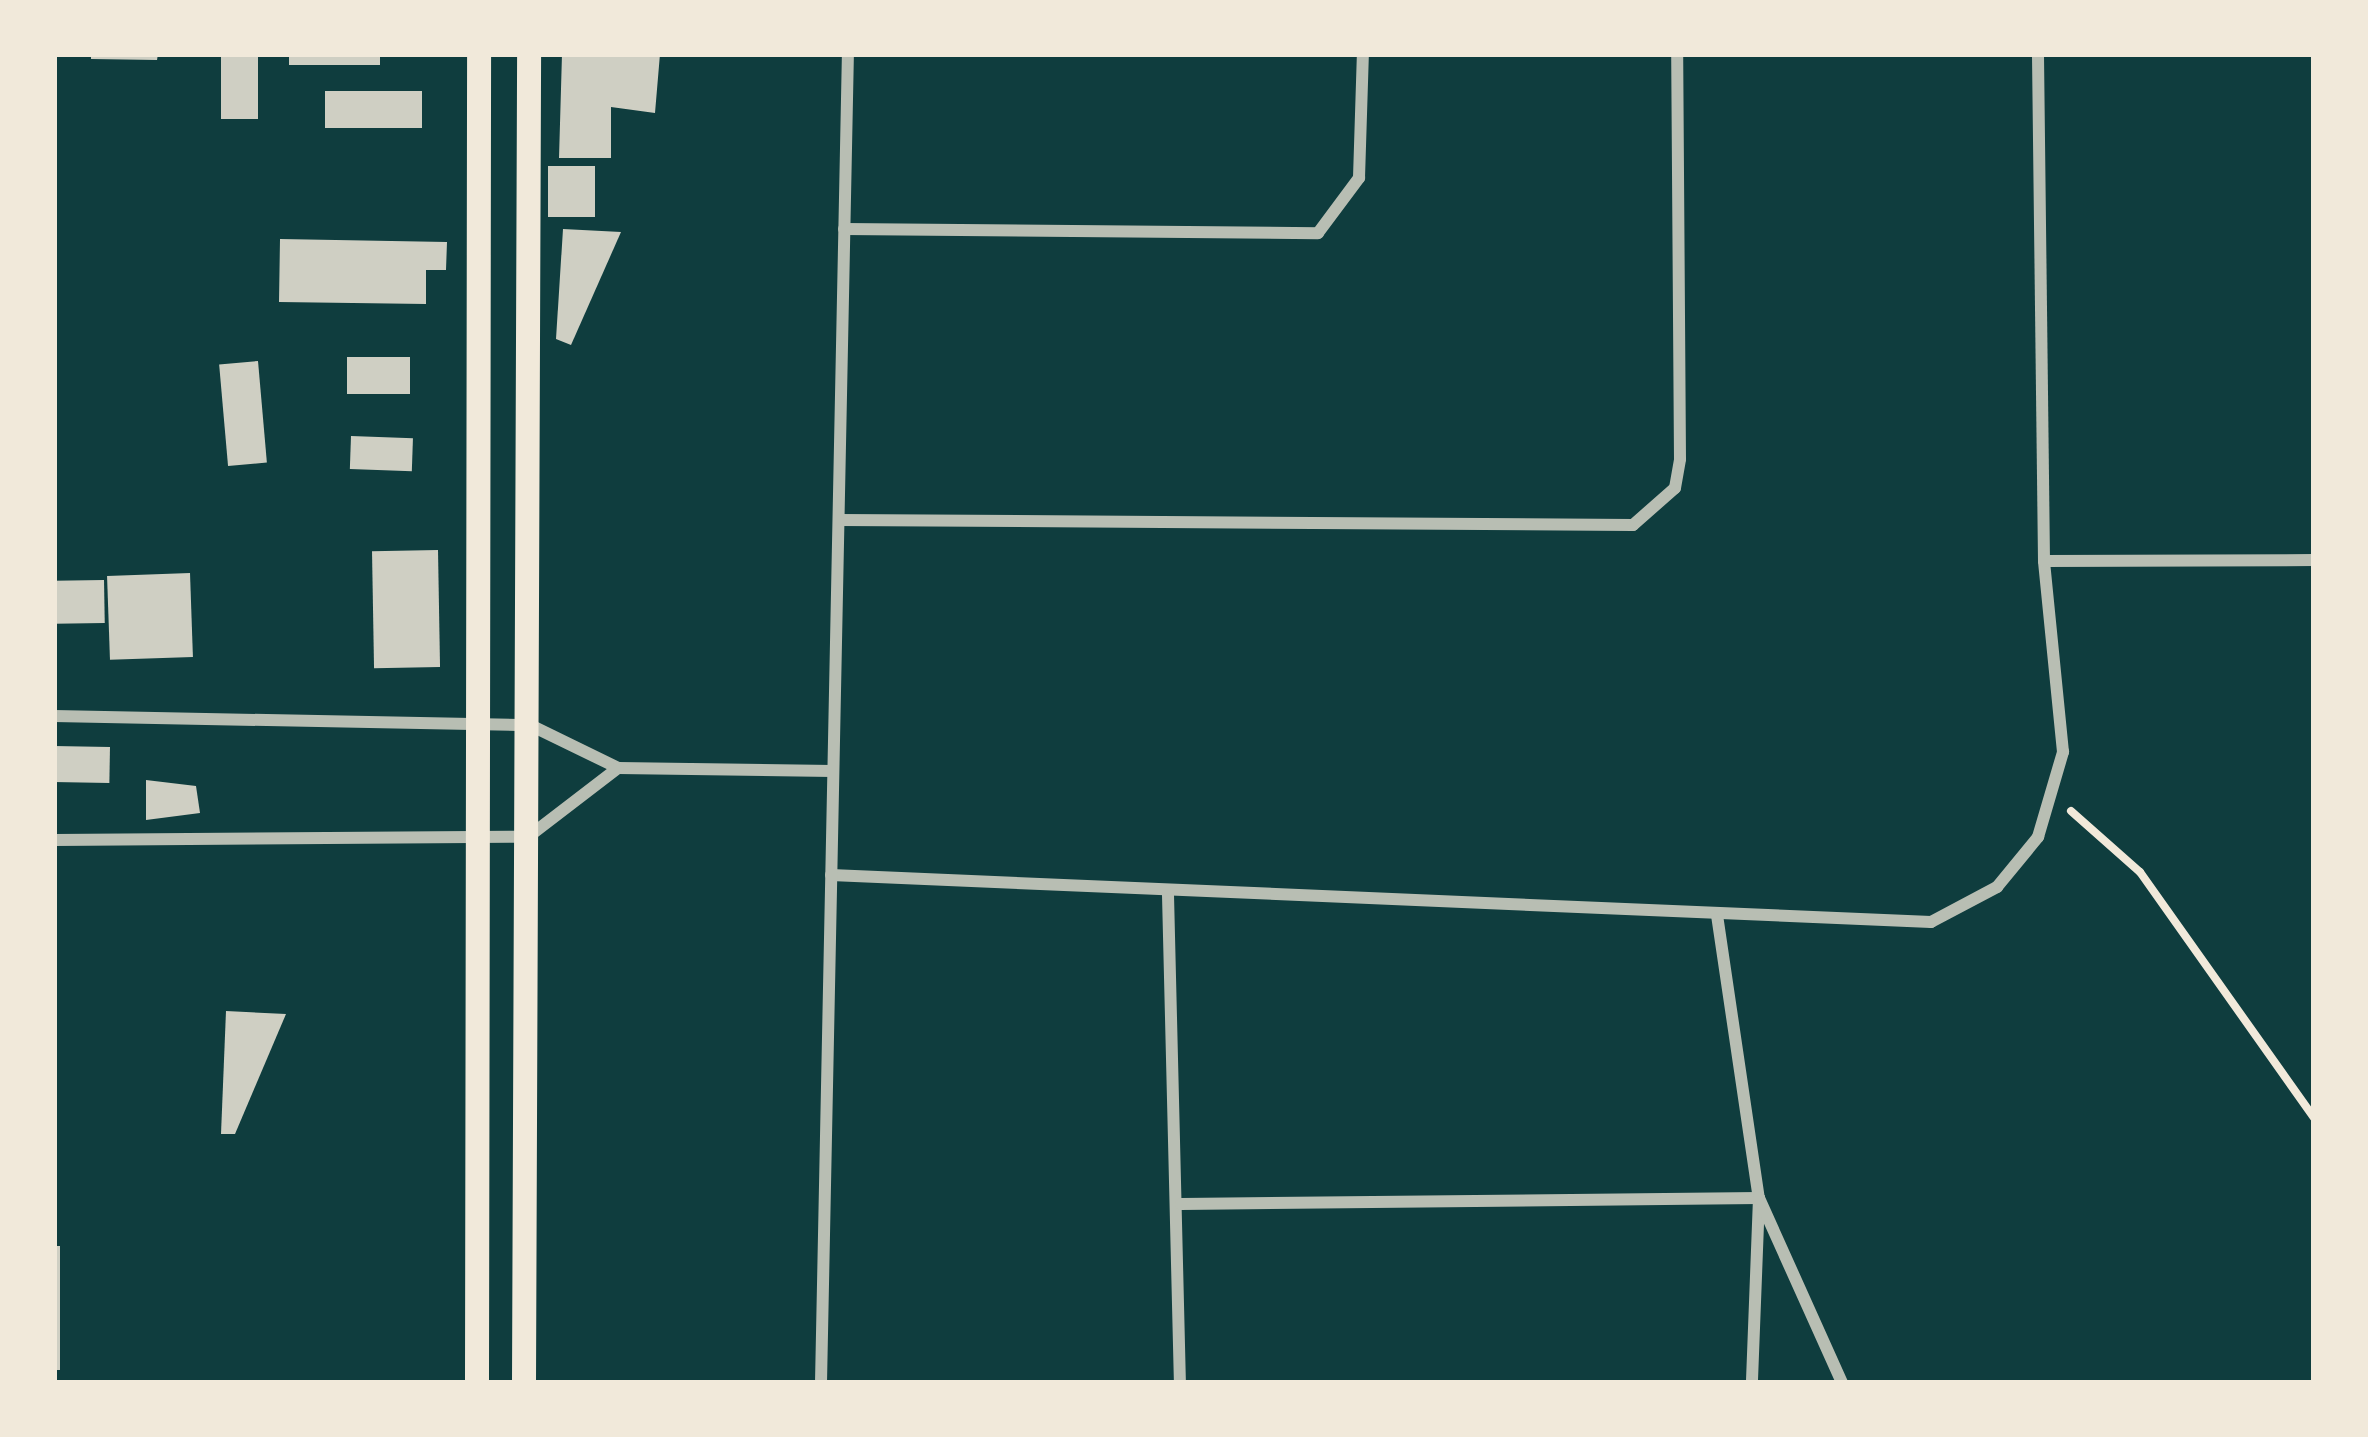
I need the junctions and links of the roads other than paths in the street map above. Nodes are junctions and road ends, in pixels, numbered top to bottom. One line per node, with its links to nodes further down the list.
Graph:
1 (479, 54): 12 (main road)
2 (530, 54): 13 (main road)
3 (848, 54): 7 (street)
4 (1363, 54): 7 (street)
5 (1677, 54): 8 (street)
6 (2038, 54): 10 (street)
7 (844, 229): 8 (street)
8 (838, 520): 15 (street)
9 (2314, 560): 10 (street)
10 (2044, 561): 21 (street)
11 (54, 716): 12 (street)
12 (475, 724): 13 (street); 17 (main road)
13 (530, 725): 14 (street); 16 (main road)
14 (618, 768): 15 (street); 16 (street)
15 (833, 771): 19 (street)
16 (528, 837): 17 (street); 25 (main road)
17 (473, 839): 18 (street); 24 (main road)
18 (54, 841)
19 (831, 875): 20 (street); 26 (street)
20 (1168, 895): 21 (street); 23 (street)
21 (1717, 915): 22 (street)
22 (1759, 1198): 23 (street); 28 (street); 29 (street)
23 (1181, 1204): 27 (street)
24 (477, 1383)
25 (524, 1383)
26 (821, 1383)
27 (1180, 1383)
28 (1752, 1383)
29 (1842, 1383)

